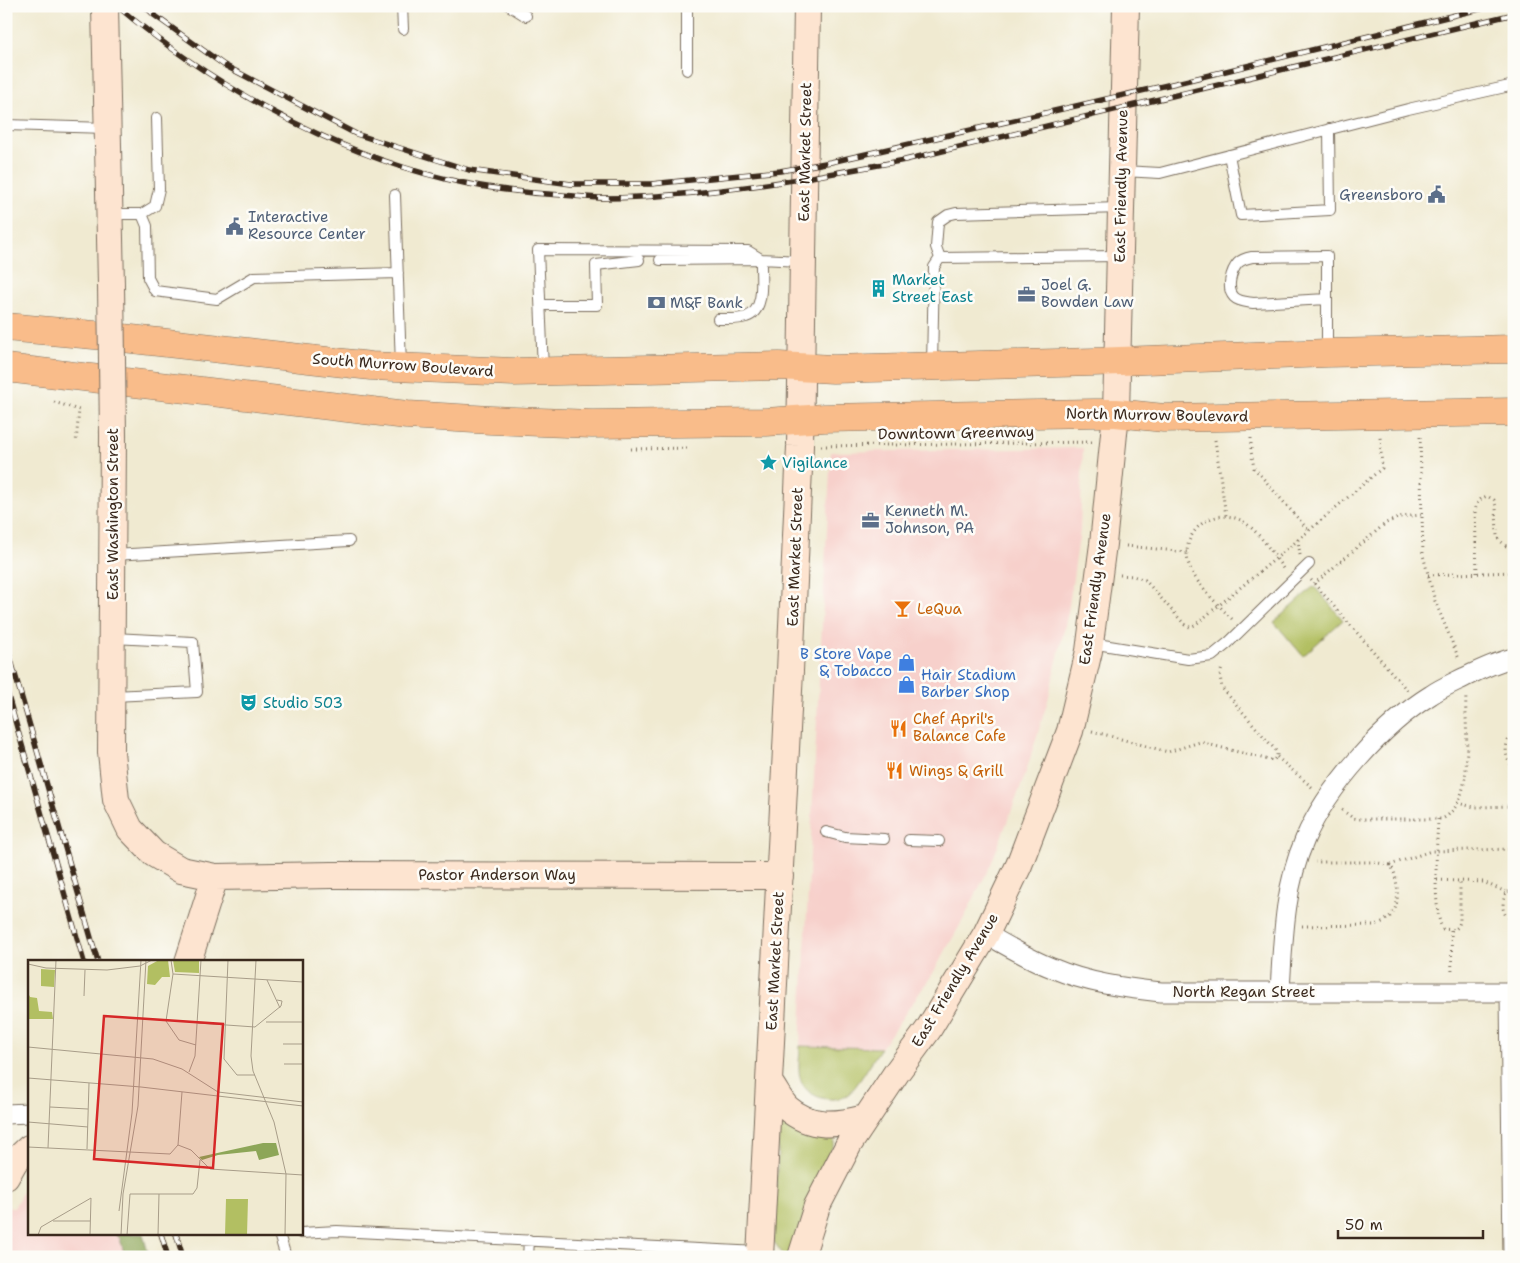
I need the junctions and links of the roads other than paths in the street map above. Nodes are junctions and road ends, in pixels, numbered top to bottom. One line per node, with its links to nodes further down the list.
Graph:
1 (105, 6): 13 (main road, East Washington Street)
2 (402, 6): 8 (lane)
3 (510, 6): 7 (lane)
4 (686, 6): 9 (lane)
5 (807, 6): 26 (main road, East Market Street)
6 (1126, 6): 16 (main road, East Friendly Avenue)
7 (526, 16)
8 (402, 29)
9 (687, 70)
10 (1514, 85): 14 (lane)
11 (158, 118): 20 (lane)
12 (6, 125): 13 (lane)
13 (108, 128): 19 (main road, East Washington Street)
14 (1329, 130): 15 (lane); 15 (lane)
15 (1229, 155): 16 (lane)
16 (1122, 171): 18 (main road, East Friendly Avenue)
17 (395, 195): 27 (lane)
18 (1121, 208): 21 (main road, East Friendly Avenue); 22 (lane)
19 (109, 214): 20 (lane); 44 (main road, East Washington Street, bridge)
20 (142, 214): 27 (lane)
21 (1120, 256): 22 (lane); 34 (main road, East Friendly Avenue)
22 (940, 258): 35 (lane)
23 (760, 259): 25 (lane); 26 (lane); 29 (lane); 30 (lane)
24 (639, 260): 29 (lane)
25 (660, 260)
26 (804, 261): 38 (main road, East Market Street)
27 (398, 273): 36 (lane)
28 (1327, 298): 28 (lane); 33 (lane)
29 (541, 305): 39 (lane)
30 (718, 319)
31 (6, 327): 36 (main road, South Murrow Boulevard)
32 (1514, 349): 33 (main road)
33 (1327, 353): 34 (main road)
34 (1118, 361): 35 (main road); 40 (main road, East Friendly Avenue)
35 (932, 366): 38 (main road)
36 (401, 367): 39 (main road, South Murrow Boulevard)
37 (6, 368): 42 (main road)
38 (802, 368): 39 (main road, South Murrow Boulevard); 42 (main road, East Market Street)
39 (543, 371)
40 (1116, 412): 41 (main road, North Murrow Boulevard); 42 (main road, North Murrow Boulevard); 47 (main road, East Friendly Avenue)
41 (1514, 412)
42 (801, 419): 55 (main road, East Market Street)
43 (349, 541): 44 (lane)
44 (113, 555): 46 (main road, East Washington Street)
45 (1306, 567): 47 (lane)
46 (112, 638): 49 (main road, East Washington Street); 49 (lane)
47 (1090, 643): 56 (main road, East Friendly Avenue)
48 (1514, 658): 58 (street)
49 (112, 696): 54 (main road, East Washington Street)
50 (826, 832): 51 (lane)
51 (884, 839)
52 (909, 840): 53 (lane)
53 (939, 840)
54 (215, 876): 55 (main road, Pastor Anderson Way); 57 (main road)
55 (780, 876): 60 (main road, East Market Street)
56 (986, 934): 58 (street, North Regan Street); 63 (main road, East Friendly Avenue)
57 (189, 960)
58 (1280, 991): 59 (street, North Regan Street)
59 (1512, 992): 73 (street)
60 (769, 1082): 63 (main road); 69 (main road, East Market Street)
61 (28, 1113): 62 (street)
62 (6, 1114)
63 (866, 1118): 72 (main road)
64 (28, 1149): 65 (main road)
65 (6, 1177)
66 (302, 1233): 68 (lane)
67 (280, 1236): 70 (lane)
68 (529, 1240): 69 (lane); 71 (lane)
69 (763, 1255)
70 (286, 1257)
71 (528, 1257)
72 (801, 1257)
73 (1512, 1257)

